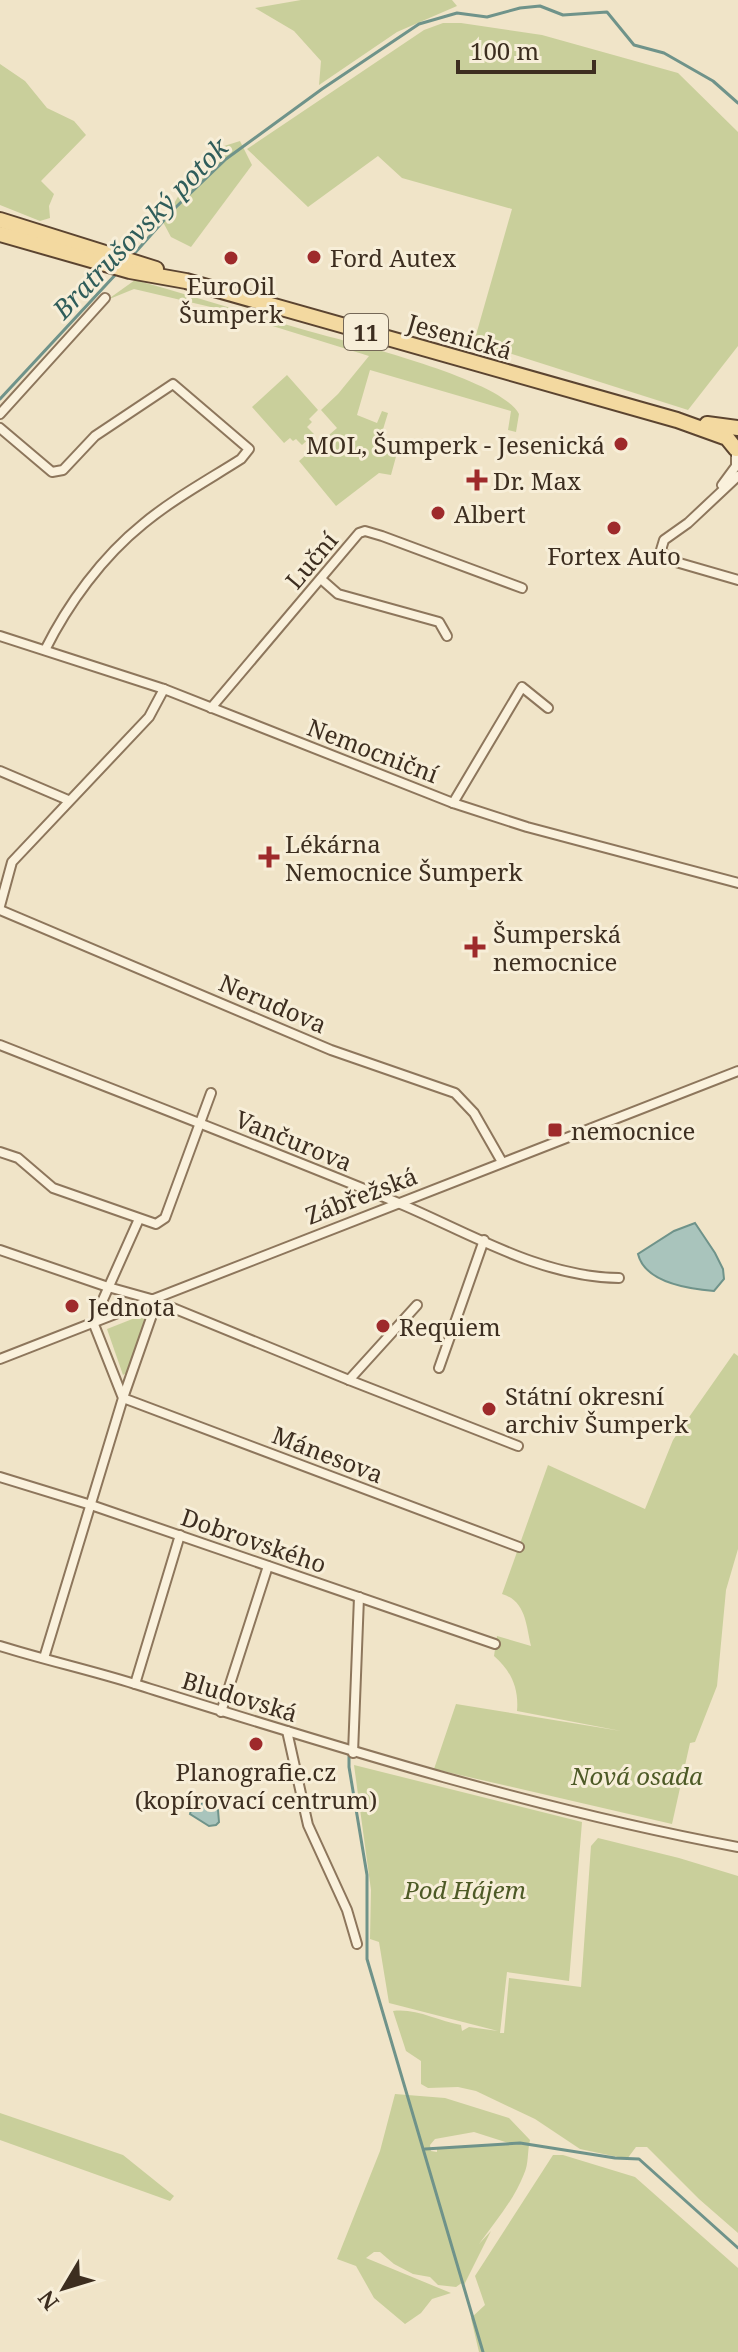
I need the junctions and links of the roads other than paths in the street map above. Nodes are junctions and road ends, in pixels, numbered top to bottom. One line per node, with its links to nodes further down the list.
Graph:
1 (0, 220): 3 (main road, Jesenická / 11)
2 (0, 234): 3 (main road, Jesenická / 11)
3 (123, 263): 6 (main road, Jesenická / 11)
4 (105, 298): 5 (street)
5 (0, 414)
6 (677, 420): 8 (main road, Jesenická / 11); 9 (main road, Jesenická / 11)
7 (0, 428): 17 (street)
8 (738, 428)
9 (737, 447): 11 (street)
10 (738, 476): 11 (street)
11 (712, 499): 13 (street)
12 (321, 579): 14 (street, Luční); 16 (street); 19 (street, Luční)
13 (738, 580)
14 (522, 588)
15 (0, 636): 17 (street, Nemocniční)
16 (447, 636)
17 (45, 650): 18 (street, Nemocniční)
18 (164, 689): 19 (street, Nemocniční); 22 (street)
19 (211, 708): 23 (street, Nemocniční)
20 (548, 708): 23 (street)
21 (0, 771): 22 (street)
22 (68, 800): 25 (street)
23 (453, 803): 24 (street, Nemocniční)
24 (738, 883)
25 (0, 908): 31 (street, Nerudova)
26 (0, 1045): 29 (street, Vančurova)
27 (738, 1071): 31 (street, Zábřežská)
28 (211, 1093): 29 (street)
29 (200, 1124): 32 (street, Vančurova); 33 (street)
30 (0, 1152): 33 (street)
31 (502, 1162): 32 (street, Zábřežská)
32 (397, 1203): 34 (street, Vančurova); 38 (street, Zábřežská)
33 (139, 1219): 37 (street)
34 (484, 1240): 36 (street, Vančurova); 42 (street)
35 (0, 1250): 37 (street)
36 (619, 1278)
37 (108, 1287): 38 (street); 40 (street)
38 (151, 1299): 40 (street, Zábřežská); 43 (street); 44 (street)
39 (417, 1305): 43 (street)
40 (93, 1322): 41 (street, Zábřežská); 44 (street)
41 (0, 1359)
42 (439, 1368)
43 (349, 1380): 45 (street)
44 (123, 1398): 47 (street); 49 (street, Mánesova)
45 (518, 1446)
46 (0, 1477): 47 (street, Dobrovského)
47 (91, 1505): 48 (street, Dobrovského); 54 (street)
48 (180, 1535): 50 (street, Dobrovského); 55 (street)
49 (519, 1547)
50 (268, 1566): 51 (street, Dobrovského); 56 (street)
51 (359, 1597): 52 (street, Dobrovského); 58 (street)
52 (495, 1644)
53 (0, 1646): 54 (street, Bludovská)
54 (44, 1658): 55 (street, Bludovská)
55 (135, 1684): 56 (street, Bludovská)
56 (221, 1712): 57 (street, Bludovská)
57 (287, 1731): 58 (street, Bludovská); 60 (street)
58 (353, 1753): 59 (street, Bludovská)
59 (738, 1847)
60 (357, 1944)

